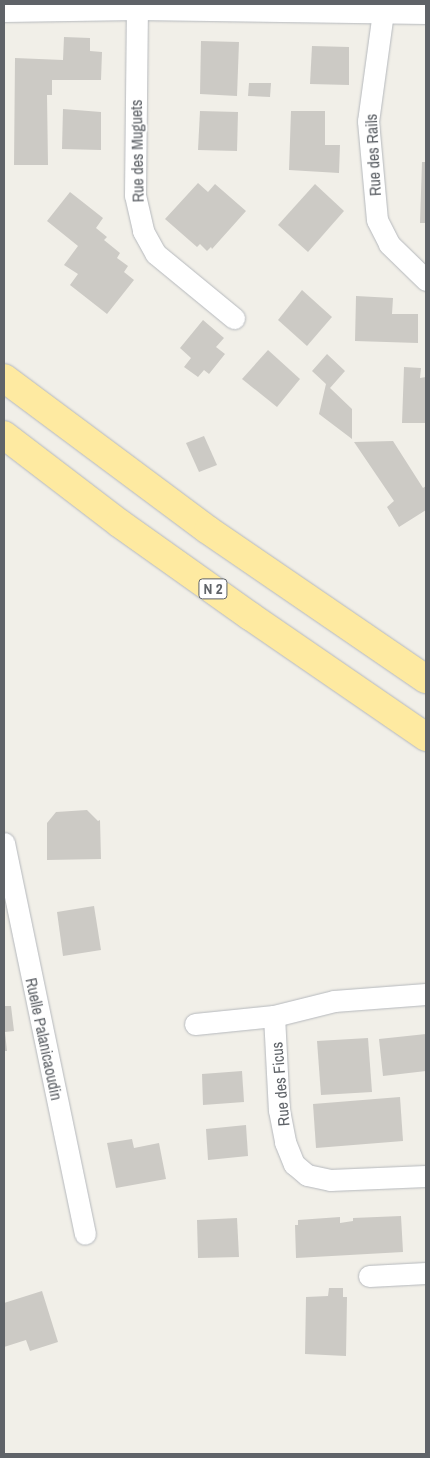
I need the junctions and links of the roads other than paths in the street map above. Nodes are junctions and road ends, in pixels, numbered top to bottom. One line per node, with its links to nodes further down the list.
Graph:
1 (137, 6): 2 (street); 3 (street); 6 (street, Rue des Muguets)
2 (4, 11)
3 (383, 12): 4 (street); 5 (street, Rue des Rails)
4 (426, 13)
5 (426, 280)
6 (234, 318)
7 (4, 378): 9 (highway)
8 (4, 436): 10 (highway, N 2)
9 (426, 679)
10 (426, 737)
11 (4, 843): 16 (street, Ruelle Palanicaoudin)
12 (426, 994): 13 (street)
13 (274, 1016): 14 (street); 15 (street, Rue des Ficus)
14 (195, 1024)
15 (426, 1176)
16 (85, 1234)
17 (426, 1273): 18 (street)
18 (369, 1276)

